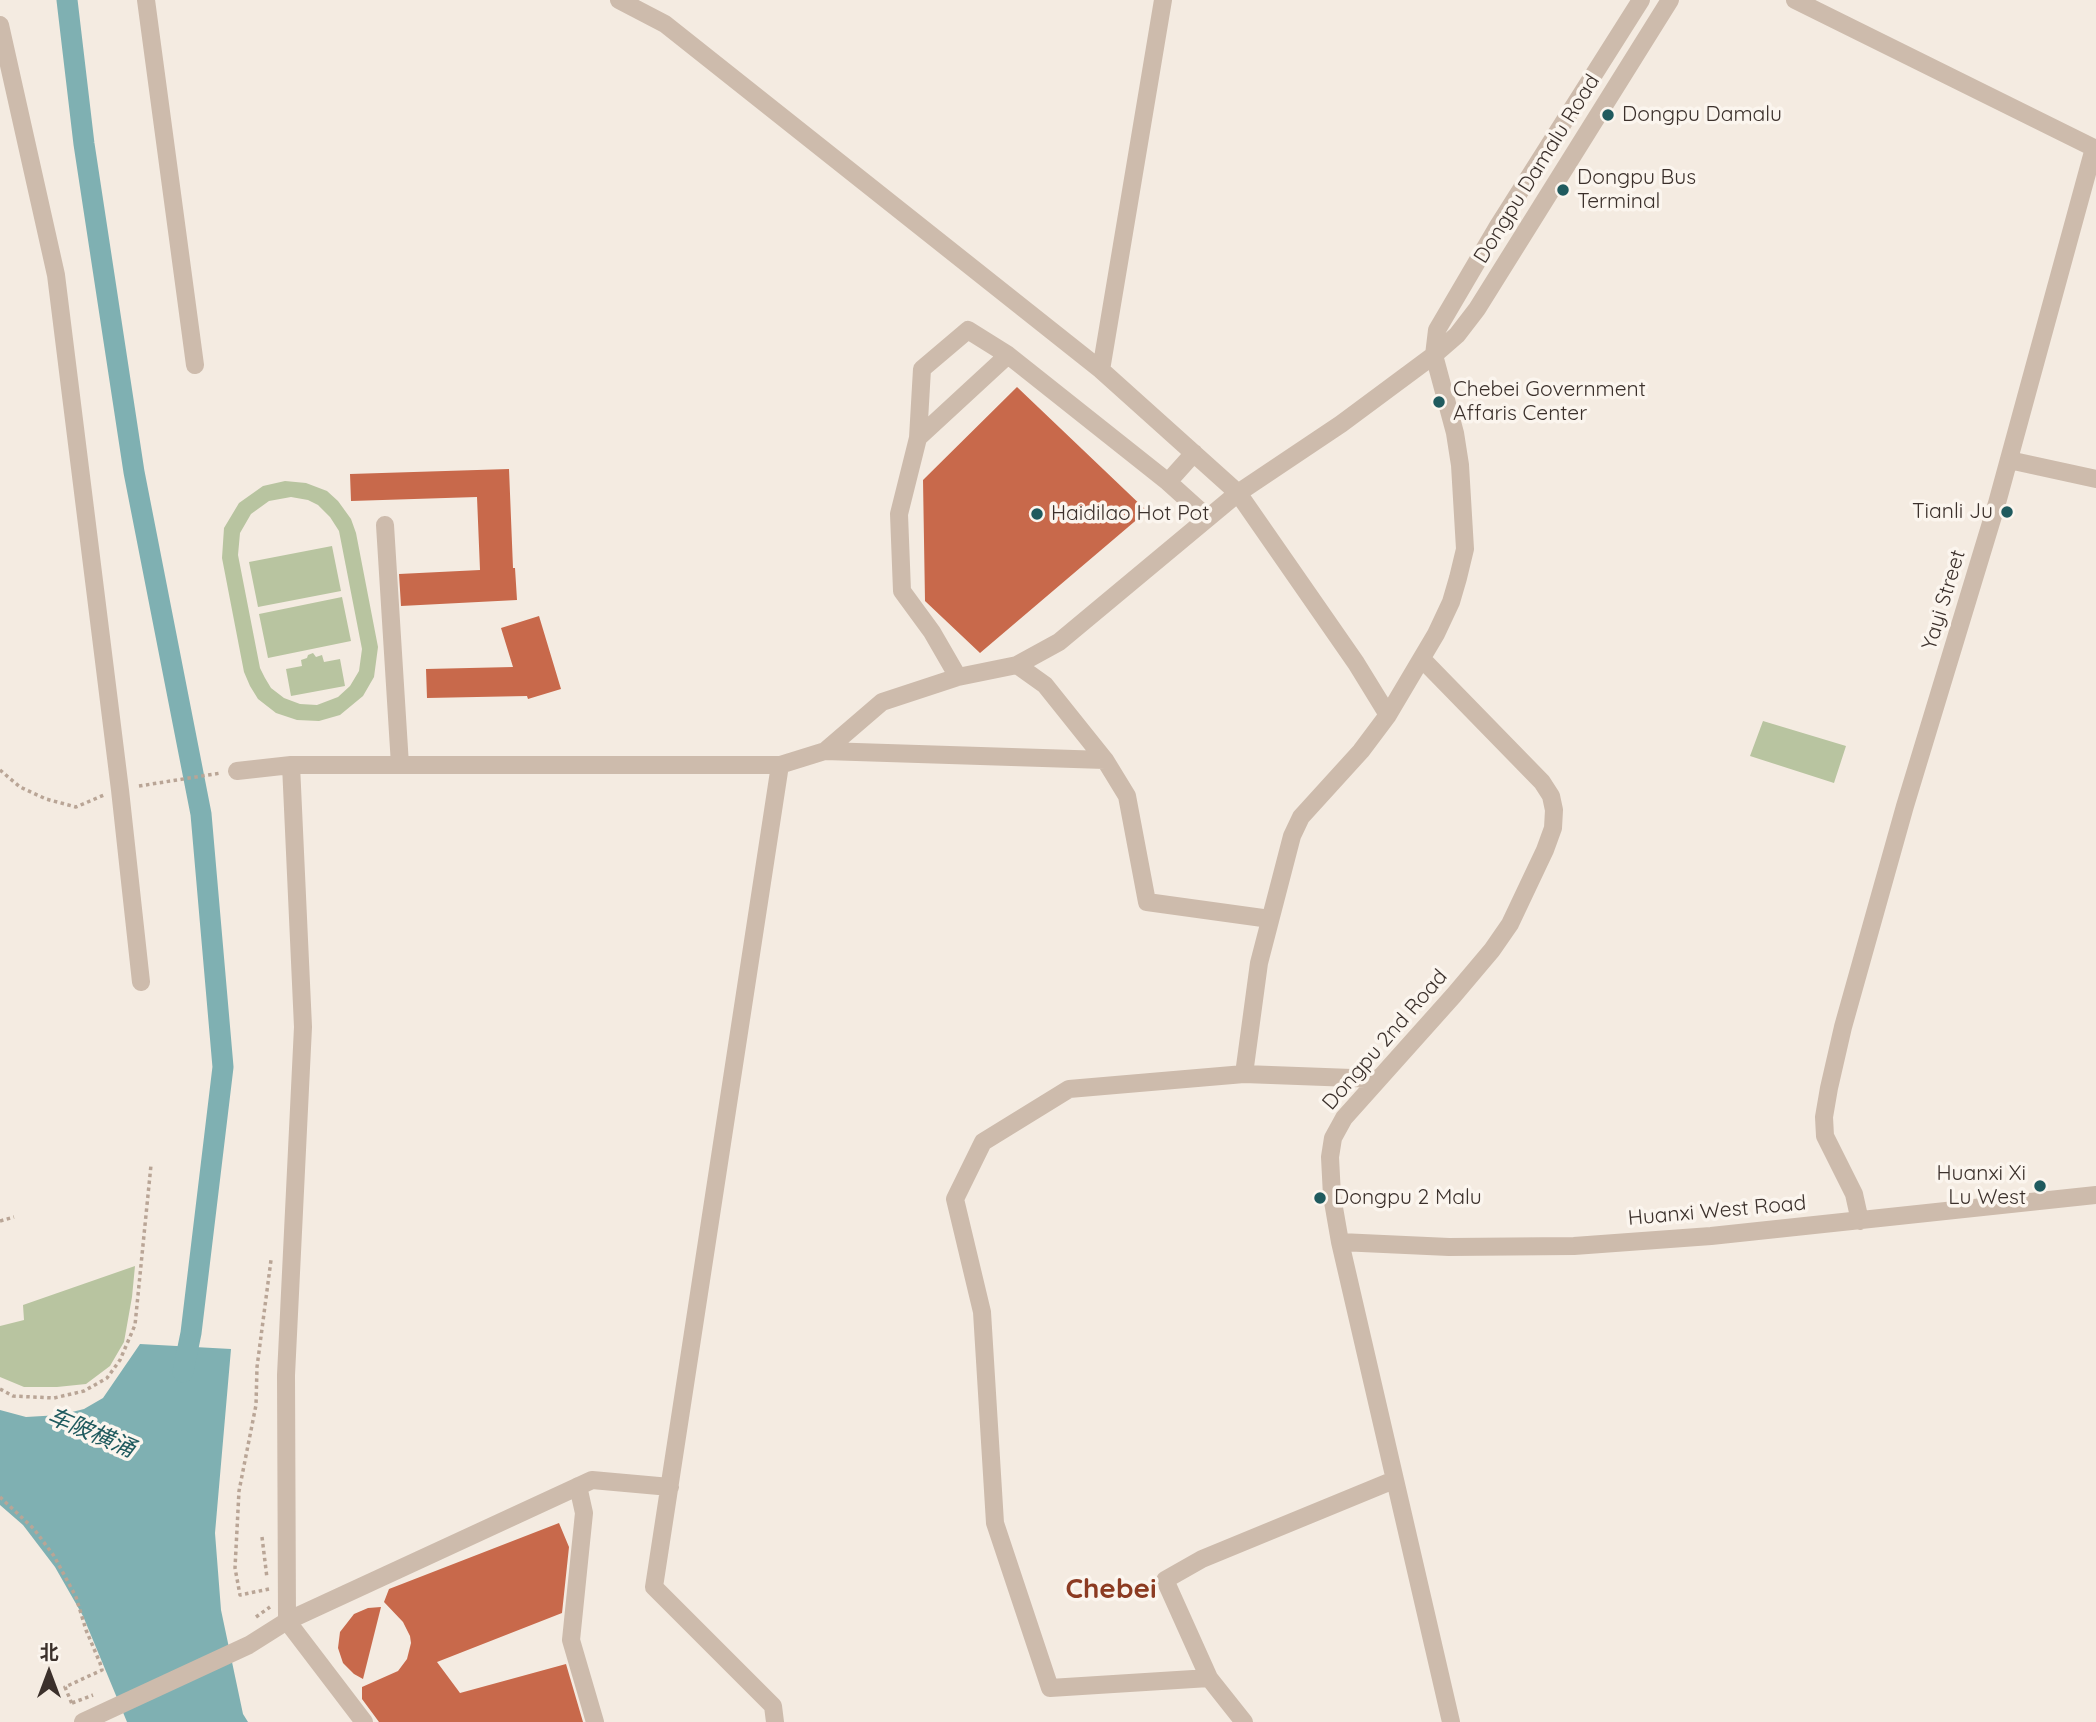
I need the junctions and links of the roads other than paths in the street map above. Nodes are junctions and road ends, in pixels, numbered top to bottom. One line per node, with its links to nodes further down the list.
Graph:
1 (146, 0): 11 (street)
2 (619, 0): 12 (street)
3 (1163, 0): 12 (street)
4 (1641, 0): 10 (street, Dongpu Damalu Road)
5 (1670, 0): 10 (street, Dongpu Damalu Road)
6 (1795, 0): 8 (street, Yayi Street)
7 (0, 25): 32 (street)
8 (2095, 144): 15 (street, Yayi Street)
9 (1008, 355): 13 (street); 13 (street); 17 (street)
10 (1434, 355): 18 (street); 21 (street, Dongpu Damalu Road)
11 (195, 365)
12 (1101, 370): 14 (street)
13 (918, 439): 23 (street)
14 (1194, 453): 17 (street); 18 (street)
15 (2009, 460): 16 (street); 36 (street, Yayi Street)
16 (2096, 479)
17 (1168, 482): 19 (street)
18 (1238, 493): 19 (street); 24 (street)
19 (1208, 518): 22 (street)
20 (385, 525): 28 (street)
21 (1422, 659): 24 (street, Dongpu Damalu Road); 34 (street, Dongpu 2nd Road)
22 (1017, 665): 23 (street); 26 (street)
23 (958, 677): 25 (street)
24 (1388, 715): 31 (street, Dongpu Damalu Road)
25 (825, 751): 26 (street); 29 (street)
26 (1105, 760): 31 (street)
27 (291, 765): 28 (street); 30 (street); 41 (street)
28 (400, 765): 29 (street)
29 (780, 765): 40 (street)
30 (237, 771)
31 (1270, 919): 33 (street, Dongpu Damalu Road)
32 (141, 982)
33 (1244, 1074): 34 (street); 42 (street)
34 (1379, 1079): 37 (street, Dongpu 2nd Road)
35 (2096, 1195): 36 (street, Huanxi West Road)
36 (1860, 1221): 37 (street, Huanxi West Road)
37 (1340, 1242): 38 (street, Dongpu 2nd Road)
38 (1394, 1480): 42 (street); 48 (street, Dongpu 2nd Road)
39 (578, 1486): 40 (street); 41 (street); 45 (street)
40 (670, 1487): 46 (street)
41 (287, 1621): 43 (street); 44 (street)
42 (1209, 1678): 47 (street)
43 (80, 1717)
44 (364, 1722)
45 (595, 1722)
46 (775, 1722)
47 (1244, 1722)
48 (1451, 1722)

